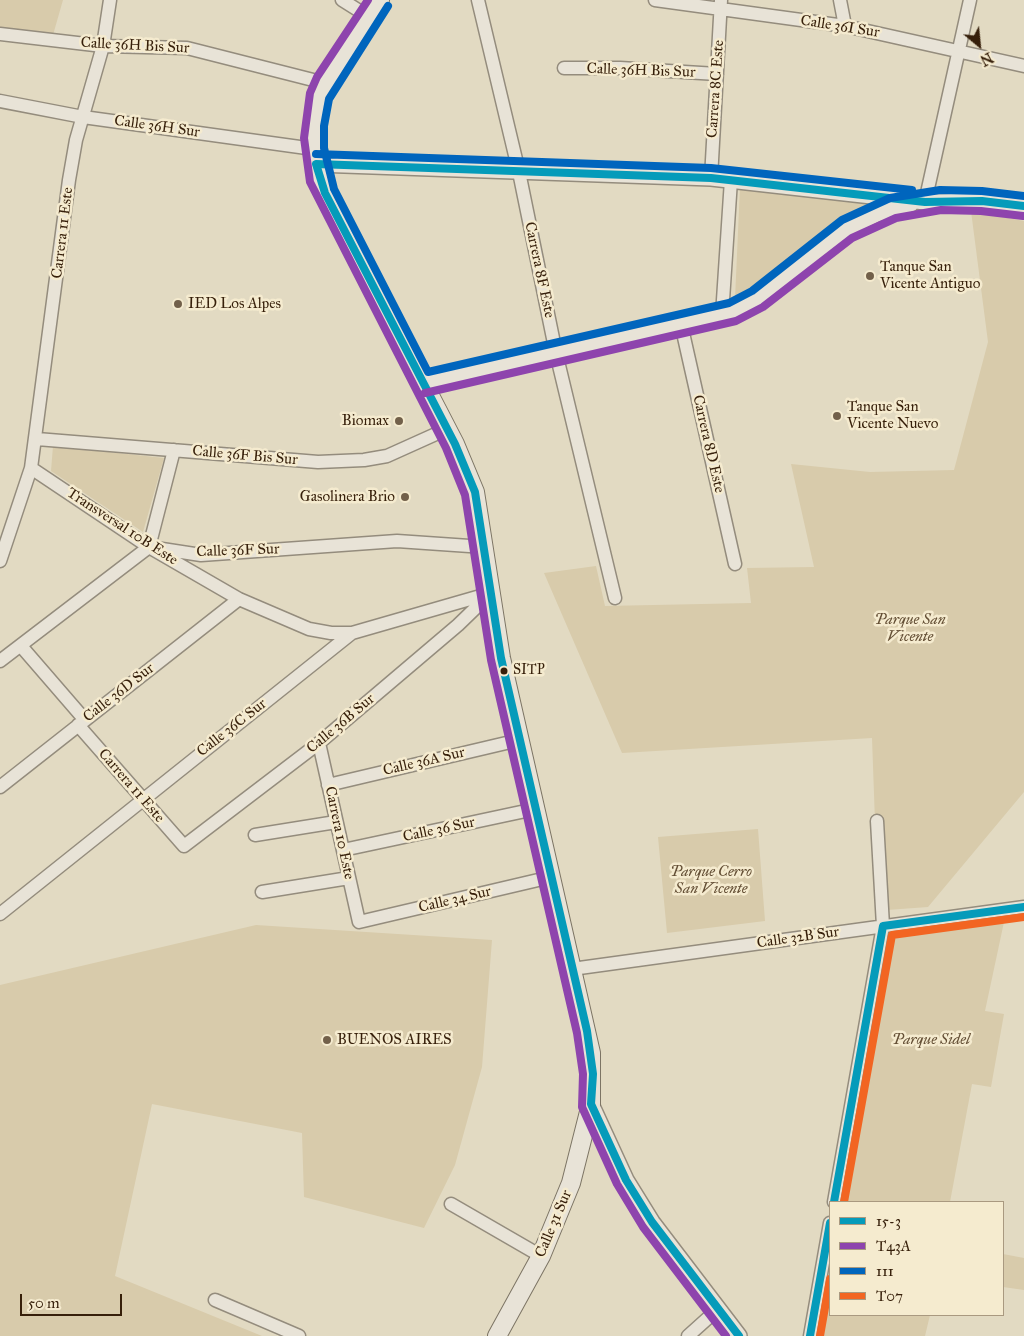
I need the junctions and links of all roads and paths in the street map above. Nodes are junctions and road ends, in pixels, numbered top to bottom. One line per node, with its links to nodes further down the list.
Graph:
1 (110, 0): 12 (street, Carrera 11 Este)
2 (342, 0): 9 (street)
3 (380, 0): 9 (main road)
4 (478, 0): 21 (street, Carrera 8F Este)
5 (655, 0): 8 (street, Calle 36I Sur)
6 (840, 0): 10 (street)
7 (970, 0): 13 (street)
8 (721, 5): 10 (street, Calle 36I Sur); 16 (street, Carrera 8C Este)
9 (369, 17): 17 (main road)
10 (845, 26): 13 (street, Calle 36I Sur)
11 (0, 34): 12 (street, Calle 36H Bis Sur)
12 (103, 46): 17 (street, Calle 36H Bis Sur); 19 (street, Carrera 11 Este)
13 (957, 51): 14 (street, Calle 36I Sur); 24 (street)
14 (1024, 66)
15 (564, 68): 16 (street, Calle 36H Bis Sur)
16 (718, 74): 22 (street, Carrera 8C Este)
17 (325, 83): 20 (main road)
18 (0, 101): 19 (street, Calle 36H Sur)
19 (83, 117): 20 (street, Calle 36H Sur); 31 (street, Carrera 11 Este)
20 (315, 157): 21 (street, Calle 36H Sur); 29 (main road, Calle 31 Sur)
21 (519, 172): 22 (street, Calle 36H Sur); 28 (street, Carrera 8F Este)
22 (710, 178): 23 (street, Calle 36H Sur)
23 (731, 180): 24 (street, Calle 36H Sur); 26 (street)
24 (925, 202): 25 (street, Calle 36H Sur); 26 (street)
25 (1024, 206)
26 (722, 315): 27 (street)
27 (680, 324): 28 (street); 37 (street, Carrera 8D Este)
28 (556, 353): 29 (street); 39 (street, Carrera 8F Este)
29 (423, 384): 30 (main road, Calle 31 Sur)
30 (447, 429): 32 (street, Calle 36F Bis Sur); 35 (main road, Calle 31 Sur)
31 (37, 438): 32 (street, Calle 36F Bis Sur); 33 (street, Carrera 11 Este)
32 (174, 450): 34 (street)
33 (31, 468): 34 (street, Transversal 10B Este); 36 (street, Carrera 11 Este)
34 (148, 547): 35 (street, Calle 36F Sur); 40 (street, Transversal 10B Este); 42 (street)
35 (484, 547): 38 (main road, Calle 31 Sur)
36 (0, 561)
37 (735, 564)
38 (491, 593): 41 (street, Calle 36C Sur); 45 (main road, Calle 31 Sur); 46 (street, Calle 36B Sur)
39 (615, 598)
40 (239, 600): 41 (street, Transversal 10B Este); 44 (street, Calle 36D Sur)
41 (352, 633): 49 (street, Calle 36C Sur)
42 (21, 646): 43 (street); 44 (street, Carrera 11 Este)
43 (0, 661)
44 (81, 723): 48 (street, Calle 36D Sur); 49 (street, Carrera 11 Este)
45 (519, 740): 47 (street, Calle 36A Sur); 50 (main road, Calle 31 Sur)
46 (319, 743): 47 (street, Carrera 10 Este); 54 (street, Calle 36B Sur)
47 (328, 784): 51 (street, Carrera 10 Este)
48 (0, 787)
49 (143, 799): 54 (street, Carrera 11 Este); 60 (street, Calle 36C Sur)
50 (535, 809): 55 (street, Calle 36 Sur); 56 (main road, Calle 31 Sur)
51 (336, 822): 53 (street); 55 (street, Carrera 10 Este)
52 (877, 822): 62 (street)
53 (255, 835)
54 (184, 846)
55 (342, 850): 57 (street, Carrera 10 Este)
56 (551, 877): 61 (street, Calle 34 Sur); 63 (main road, Calle 31 Sur)
57 (349, 878): 58 (street); 61 (street, Carrera 10 Este)
58 (262, 892)
59 (1024, 907): 62 (street, Calle 32B Sur)
60 (0, 914)
61 (358, 922)
62 (883, 926): 63 (street, Calle 32B Sur); 65 (street)
63 (572, 969): 64 (main road, Calle 31 Sur)
64 (592, 1104): 68 (main road, Calle 31 Sur); 70 (street)
65 (834, 1201)
66 (451, 1204): 68 (street)
67 (829, 1229): 75 (street)
68 (541, 1256): 72 (main road, Calle 31 Sur)
69 (215, 1300): 71 (street)
70 (718, 1309): 73 (street); 74 (street)
71 (299, 1336)
72 (496, 1336)
73 (688, 1336)
74 (739, 1336)
75 (810, 1336)

